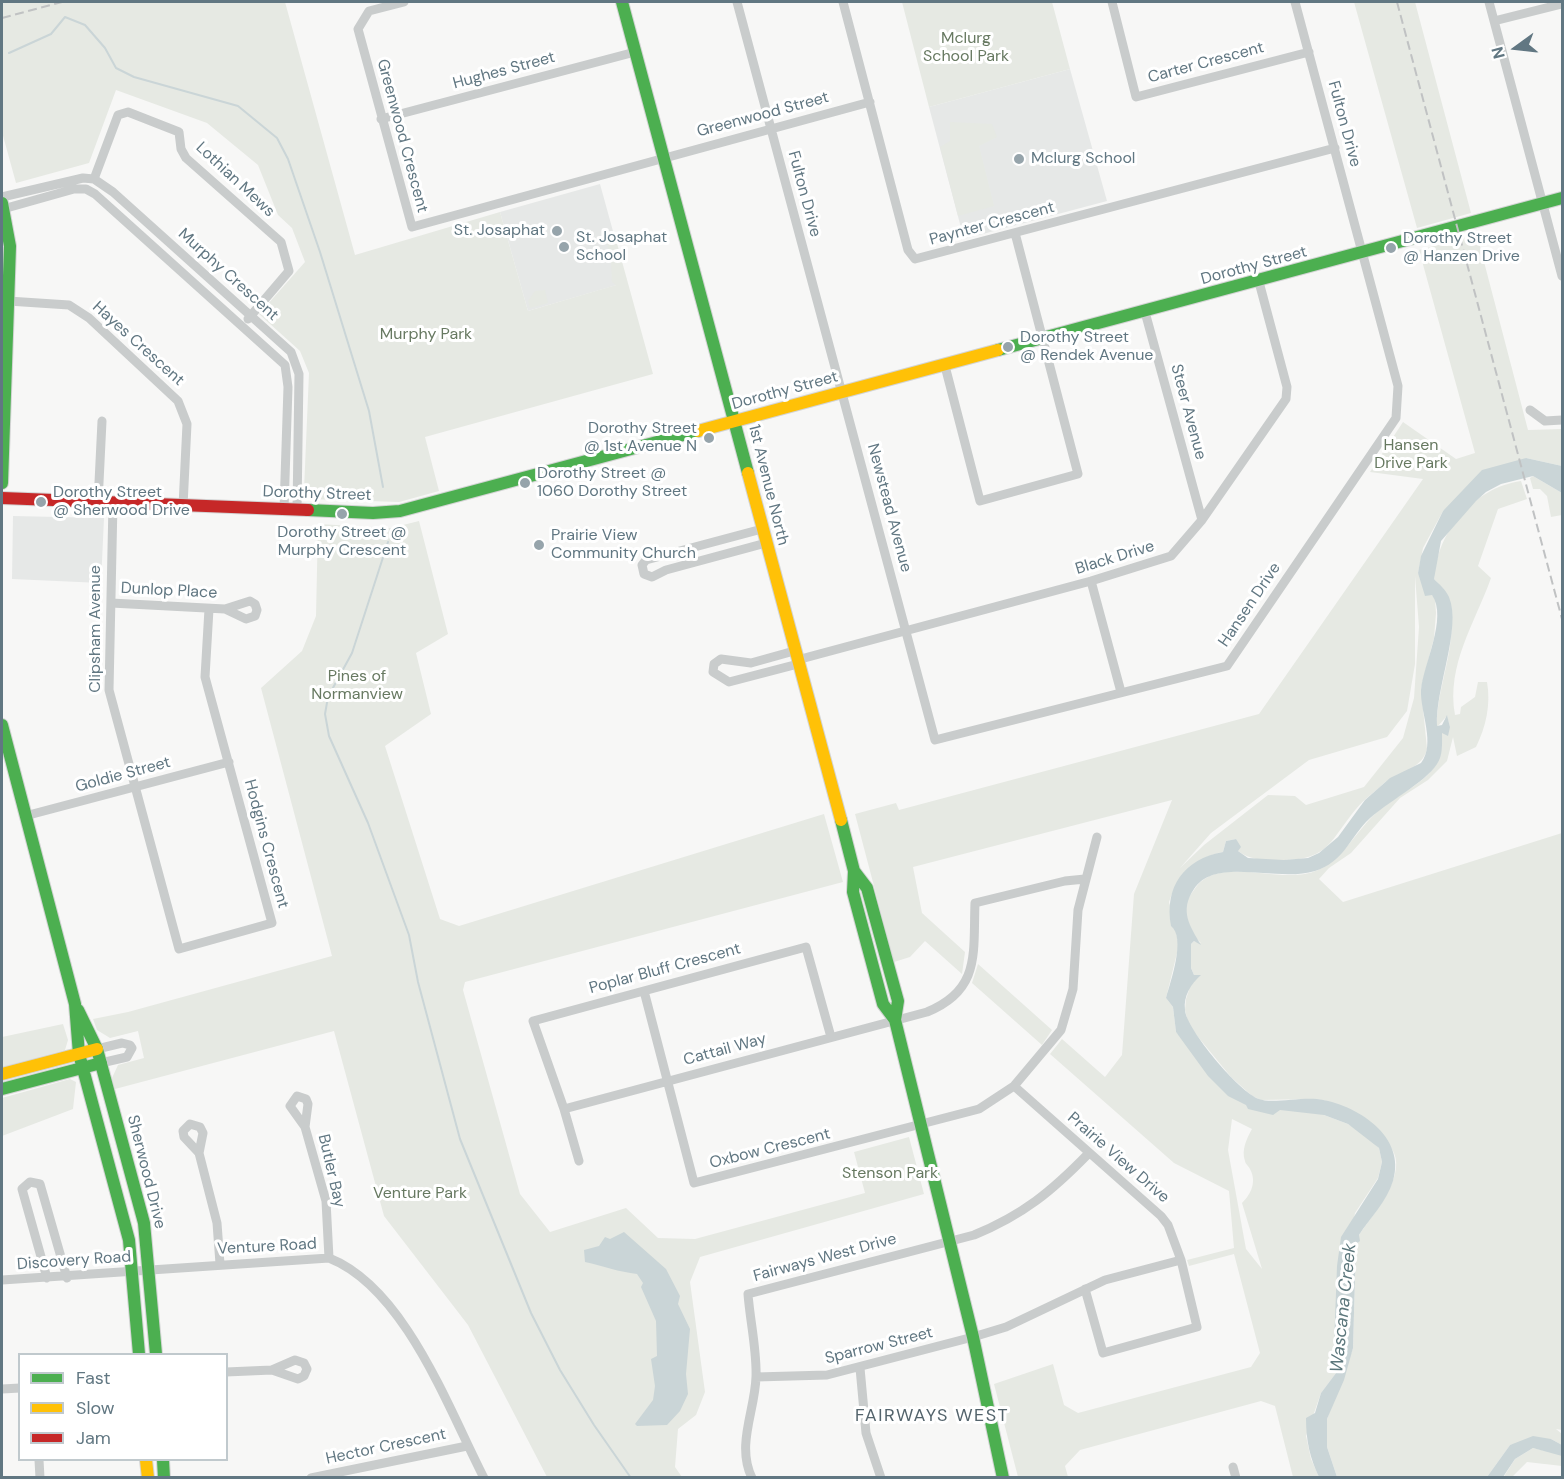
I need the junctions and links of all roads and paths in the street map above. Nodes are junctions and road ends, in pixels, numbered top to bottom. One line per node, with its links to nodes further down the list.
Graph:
1 (404, 2): 13 (street, Greenwood Crescent)
2 (622, 2): 10 (street, 1st Avenue North)
3 (737, 2): 14 (street, Fulton Drive)
4 (843, 2): 12 (street, Paynter Crescent)
5 (1112, 2): 11 (street, Carter Crescent)
6 (1295, 2): 11 (street, Fulton Drive)
7 (1489, 2): 9 (street)
8 (1563, 4): 9 (street)
9 (1494, 21): 20 (street)
10 (635, 52): 13 (street, Hughes Street); 16 (street, 1st Avenue North)
11 (1309, 52): 15 (street, Fulton Drive)
12 (870, 102): 14 (street, Greenwood Street); 21 (street, Paynter Crescent)
13 (381, 118): 16 (street, Greenwood Crescent)
14 (771, 129): 16 (street, Greenwood Street); 31 (street, Fulton Drive)
15 (1335, 148): 21 (street, Paynter Crescent); 22 (street, Fulton Drive)
16 (664, 158): 35 (street, 1st Avenue North)
17 (94, 179): 19 (street); 27 (street, Murphy Crescent); 27 (street, Lothian Mews)
18 (1563, 198): 20 (street, Dorothy Street)
19 (2, 203): 25 (street); 28 (street, Murphy Crescent)
20 (1544, 204): 22 (street, Dorothy Street); 23 (street)
21 (1015, 233): 29 (street)
22 (1362, 254): 24 (street, Dorothy Street); 51 (street, Hansen Drive)
23 (1563, 276)
24 (1259, 282): 26 (street, Dorothy Street); 42 (street, Black Drive)
25 (8, 301): 36 (street); 40 (street, Hayes Crescent)
26 (1145, 312): 29 (street, Dorothy Street); 42 (street, Steer Avenue)
27 (251, 316): 28 (street, Lothian Mews); 41 (street, Murphy Crescent)
28 (243, 324): 41 (street, Murphy Crescent)
29 (1043, 339): 30 (street, Dorothy Street); 30 (street)
30 (945, 366): 31 (street, Dorothy Street)
31 (842, 393): 35 (street, Dorothy Street); 49 (street, Newstead Avenue)
32 (1530, 410): 33 (street)
33 (1563, 420)
34 (102, 421): 38 (street)
35 (735, 422): 41 (street, Dorothy Street); 43 (street, 1st Avenue North)
36 (2, 483)
37 (2, 498): 38 (street, Dorothy Street)
38 (98, 503): 39 (street, Dorothy Street)
39 (113, 503): 40 (street, Dorothy Street); 46 (street, Clipsham Avenue)
40 (183, 506): 41 (street, Dorothy Street)
41 (290, 510)
42 (1202, 520): 45 (street, Black Drive)
43 (762, 529): 44 (street, 1st Avenue North); 44 (street)
44 (766, 543): 50 (street, 1st Avenue North)
45 (1091, 581): 49 (street, Black Drive); 51 (street)
46 (111, 603): 47 (street, Dunlop Place); 54 (street, Clipsham Avenue)
47 (209, 609): 48 (street, Dunlop Place); 53 (street)
48 (225, 609)
49 (907, 631): 50 (street, Black Drive); 51 (street, Hansen Drive)
50 (796, 658): 50 (street); 60 (street, 1st Avenue North)
51 (1120, 692)
52 (2, 725): 55 (street, Sherwood Drive)
53 (229, 762): 54 (street, Goldie Street); 54 (street, Hodgins Crescent)
54 (135, 788): 55 (street, Goldie Street)
55 (25, 816): 59 (street, Sherwood Drive)
56 (1097, 837): 57 (street)
57 (1085, 879): 60 (street, Cattail Way); 68 (street)
58 (644, 991): 61 (street, Poplar Bluff Crescent); 67 (street); 70 (street, Poplar Bluff Crescent)
59 (75, 1004): 62 (street, Sherwood Drive); 63 (street, Sherwood Drive)
60 (895, 1020): 61 (street, Cattail Way); 71 (street, 1st Avenue North)
61 (831, 1037): 67 (street, Cattail Way)
62 (98, 1049): 63 (street); 64 (street, Sherwood Drive); 64 (street)
63 (79, 1054): 65 (street, Sherwood Drive); 66 (street)
64 (101, 1063): 65 (street); 80 (street, Sherwood Drive)
65 (83, 1067): 69 (street); 81 (street, Sherwood Drive)
66 (2, 1074)
67 (668, 1081): 70 (street, Cattail Way); 71 (street, Oxbow Crescent)
68 (1014, 1086): 71 (street); 74 (street, Prairie View Drive)
69 (2, 1089)
70 (564, 1109): 75 (street)
71 (920, 1125): 76 (street, 1st Avenue North)
72 (305, 1127): 77 (street, Butler Bay)
73 (199, 1153): 79 (street)
74 (1088, 1154): 76 (street); 78 (street, Prairie View Drive)
75 (579, 1161)
76 (950, 1240): 86 (street, 1st Avenue North); 92 (street, Fairways West Drive)
77 (329, 1258): 79 (street, Venture Road); 95 (street, Venture Road)
78 (1181, 1260): 85 (street); 85 (street, Prairie View Drive)
79 (220, 1264): 80 (street, Venture Road)
80 (148, 1271): 81 (street, Discovery Road); 88 (street, Sherwood Drive)
81 (132, 1272): 83 (street, Discovery Road); 87 (street, Sherwood Drive)
82 (47, 1278): 83 (street, Discovery Road); 83 (street); 84 (street, Discovery Road)
83 (67, 1278)
84 (2, 1280)
85 (1085, 1288): 86 (street)
86 (973, 1337): 89 (street, Sparrow Street); 100 (street, 1st Avenue North)
87 (139, 1353)
88 (156, 1353)
89 (860, 1368): 92 (street, Sparrow Street); 107 (street)
90 (272, 1370): 91 (street)
91 (228, 1372)
92 (756, 1377): 106 (street, Fairways West Drive)
93 (18, 1388): 94 (street)
94 (2, 1389)
95 (467, 1446): 104 (street, Hector Crescent); 105 (street, Venture Road)
96 (39, 1461): 101 (street)
97 (146, 1461): 102 (street)
98 (163, 1461): 103 (street)
99 (1233, 1467): 108 (street)
100 (1000, 1477)
101 (40, 1478)
102 (148, 1478)
103 (164, 1478)
104 (311, 1478)
105 (483, 1478)
106 (752, 1478)
107 (881, 1478)
108 (1236, 1478)

